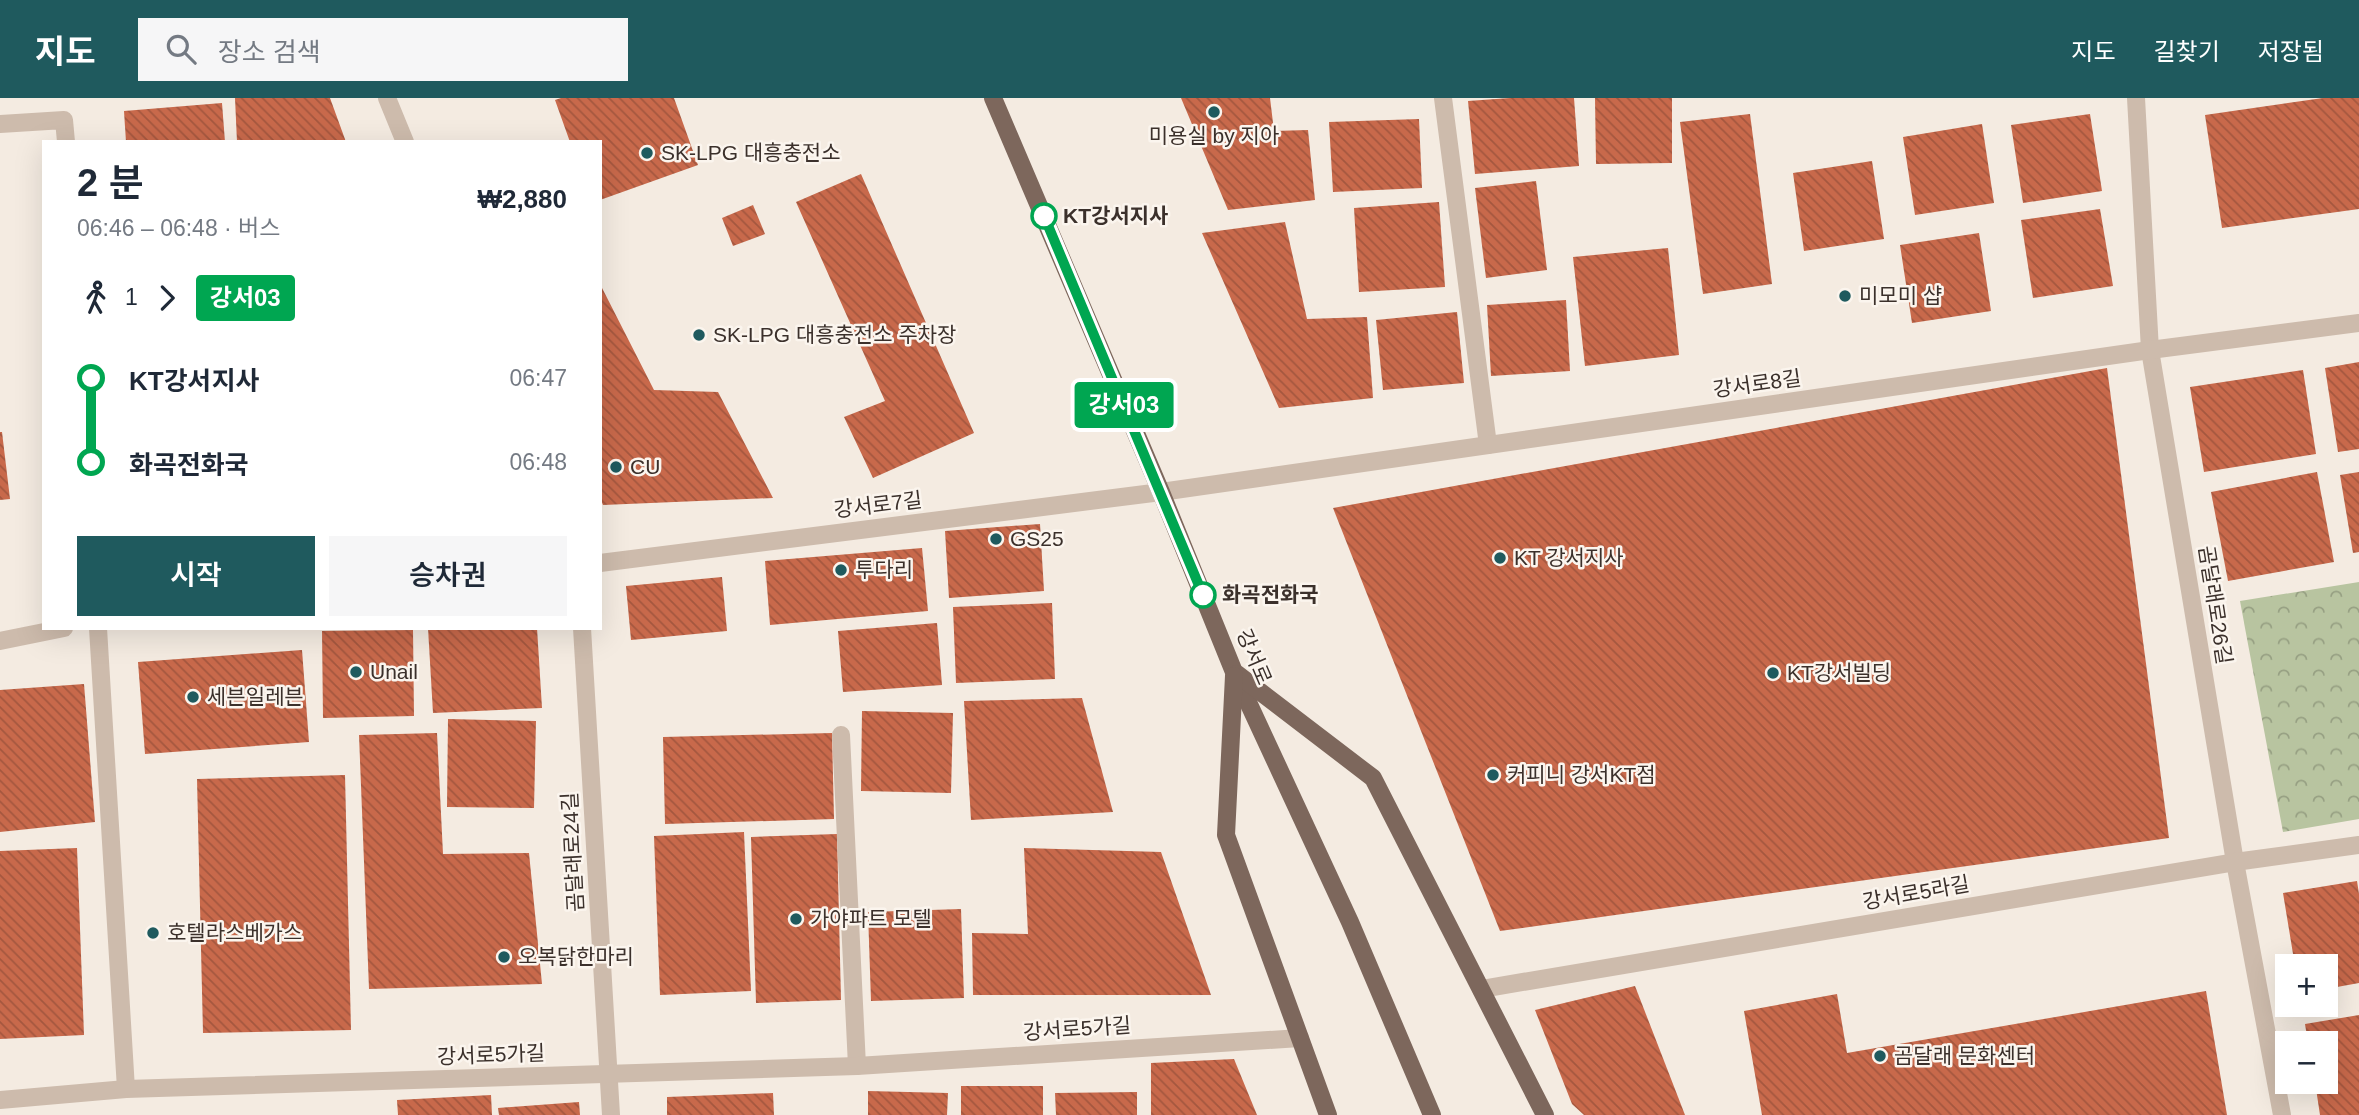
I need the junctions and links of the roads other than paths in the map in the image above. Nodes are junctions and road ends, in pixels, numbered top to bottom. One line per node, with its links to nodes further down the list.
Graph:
1 (387, 98): 7 (street)
2 (993, 98): 11 (main road, 강서로)
3 (1443, 98): 10 (street)
4 (2136, 98): 9 (street, 곰달래로26길)
5 (0, 124): 6 (street)
6 (66, 140)
7 (404, 140)
8 (2359, 323): 9 (street, 강서로8길)
9 (2150, 350): 10 (street, 강서로8길); 20 (street, 곰달래로26길)
10 (1488, 445): 11 (street, 강서로8길)
11 (1161, 492): 12 (street, 강서로7길); 17 (main road, 강서로)
12 (602, 563)
13 (54, 630): 16 (street)
14 (98, 630): 25 (street)
15 (582, 630): 24 (street, 곰달래로24길)
16 (0, 641)
17 (1234, 672): 21 (main road); 22 (main road); 29 (main road, 강서로)
18 (841, 735): 23 (street)
19 (2359, 845): 20 (street, 강서로5라길)
20 (2235, 862): 21 (street, 강서로5라길); 31 (street, 곰달래로26길)
21 (1481, 989): 30 (main road)
22 (1300, 1038): 23 (street, 강서로5가길); 28 (main road)
23 (857, 1066): 24 (street, 강서로5가길)
24 (608, 1074): 25 (street, 강서로5가길); 27 (street, 곰달래로24길)
25 (126, 1089): 26 (street, 강서로5가길)
26 (0, 1100)
27 (611, 1115)
28 (1328, 1115)
29 (1432, 1115)
30 (1545, 1115)
31 (2282, 1115)

